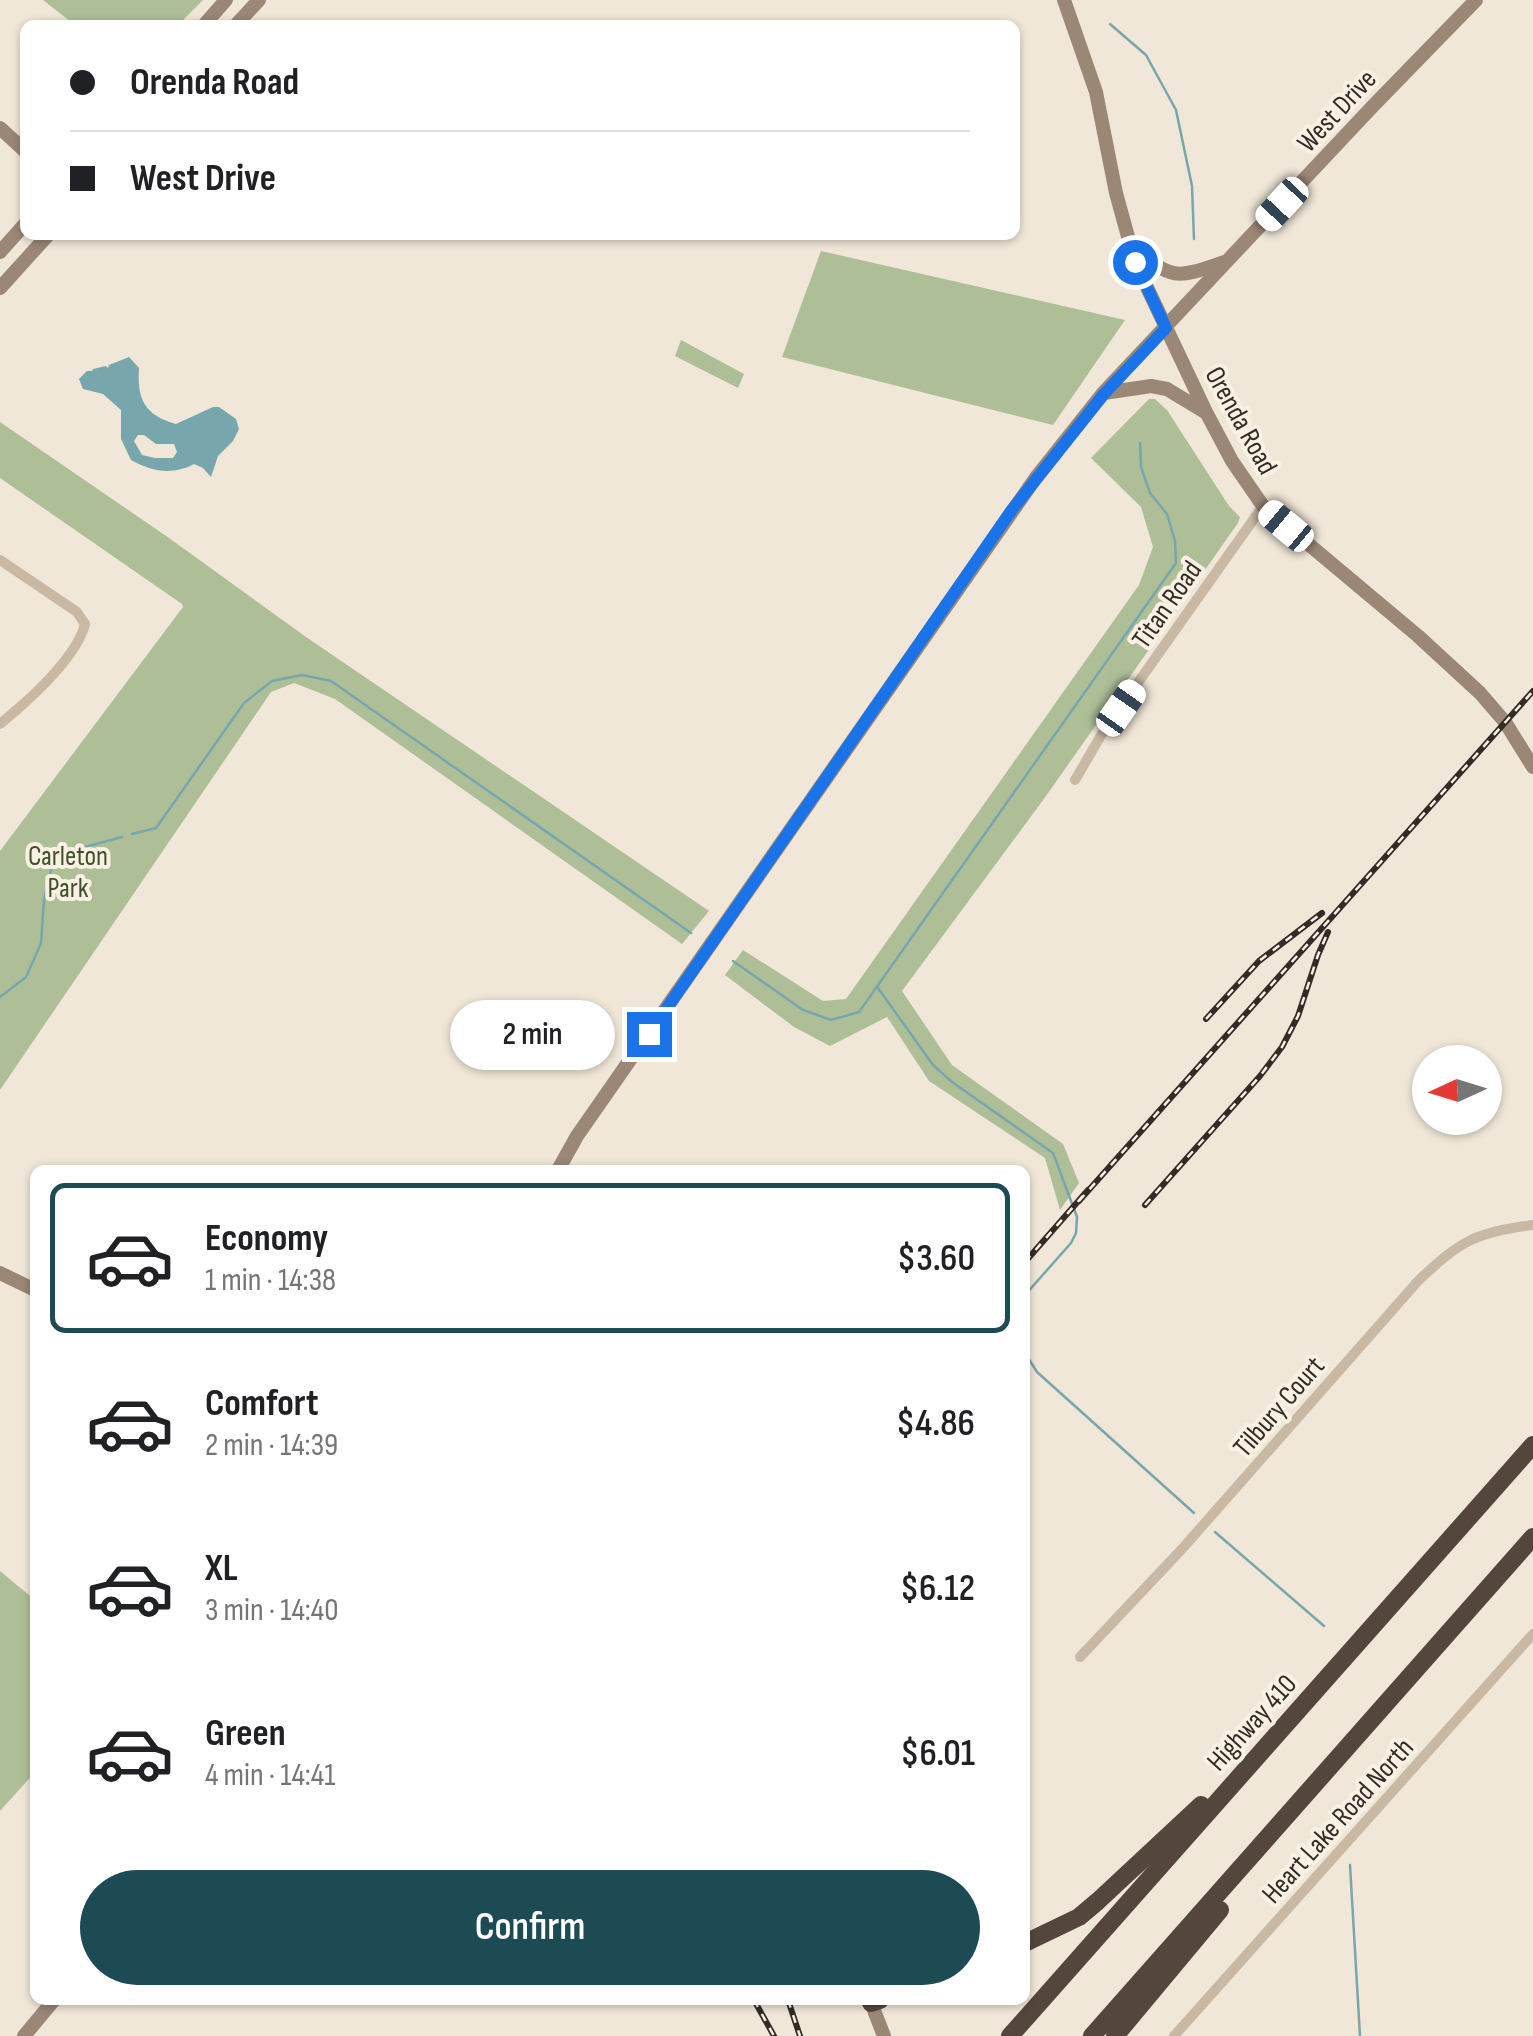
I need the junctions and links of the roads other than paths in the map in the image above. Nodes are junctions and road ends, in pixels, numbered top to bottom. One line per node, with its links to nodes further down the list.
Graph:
1 (226, 0): 5 (street)
2 (259, 0): 6 (street)
3 (1064, 0): 11 (street, Orenda Road)
4 (1476, 0): 13 (street, West Drive)
5 (208, 20)
6 (241, 20)
7 (0, 128): 8 (street)
8 (20, 146)
9 (20, 230): 12 (street)
10 (43, 240): 14 (street)
11 (1128, 244): 13 (street); 15 (street, Orenda Road)
12 (0, 252)
13 (1229, 260): 15 (street, West Drive)
14 (0, 288)
15 (1166, 328): 16 (street, West Drive); 17 (street, Orenda Road)
16 (1104, 394): 17 (street); 23 (street, West Drive)
17 (1206, 412): 18 (street, Orenda Road)
18 (1262, 506): 21 (street, Orenda Road); 22 (street, Titan Road)
19 (0, 560): 20 (street)
20 (0, 724)
21 (1533, 767)
22 (1075, 780)
23 (561, 1165)
24 (1533, 1225): 30 (street, Tilbury Court)
25 (0, 1273): 26 (street)
26 (30, 1288)
27 (1533, 1445): 31 (highway, Highway 410)
28 (1533, 1537): 32 (highway)
29 (1533, 1634): 41 (street, Heart Lake Road North)
30 (1080, 1657)
31 (1244, 1770): 33 (highway); 38 (highway, Highway 410)
32 (1256, 1853): 39 (highway); 40 (highway)
33 (1030, 1941)
34 (50, 2005): 36 (street)
35 (875, 2005): 37 (street)
36 (24, 2036)
37 (884, 2036)
38 (1010, 2036)
39 (1092, 2036)
40 (1115, 2036)
41 (1174, 2036)

